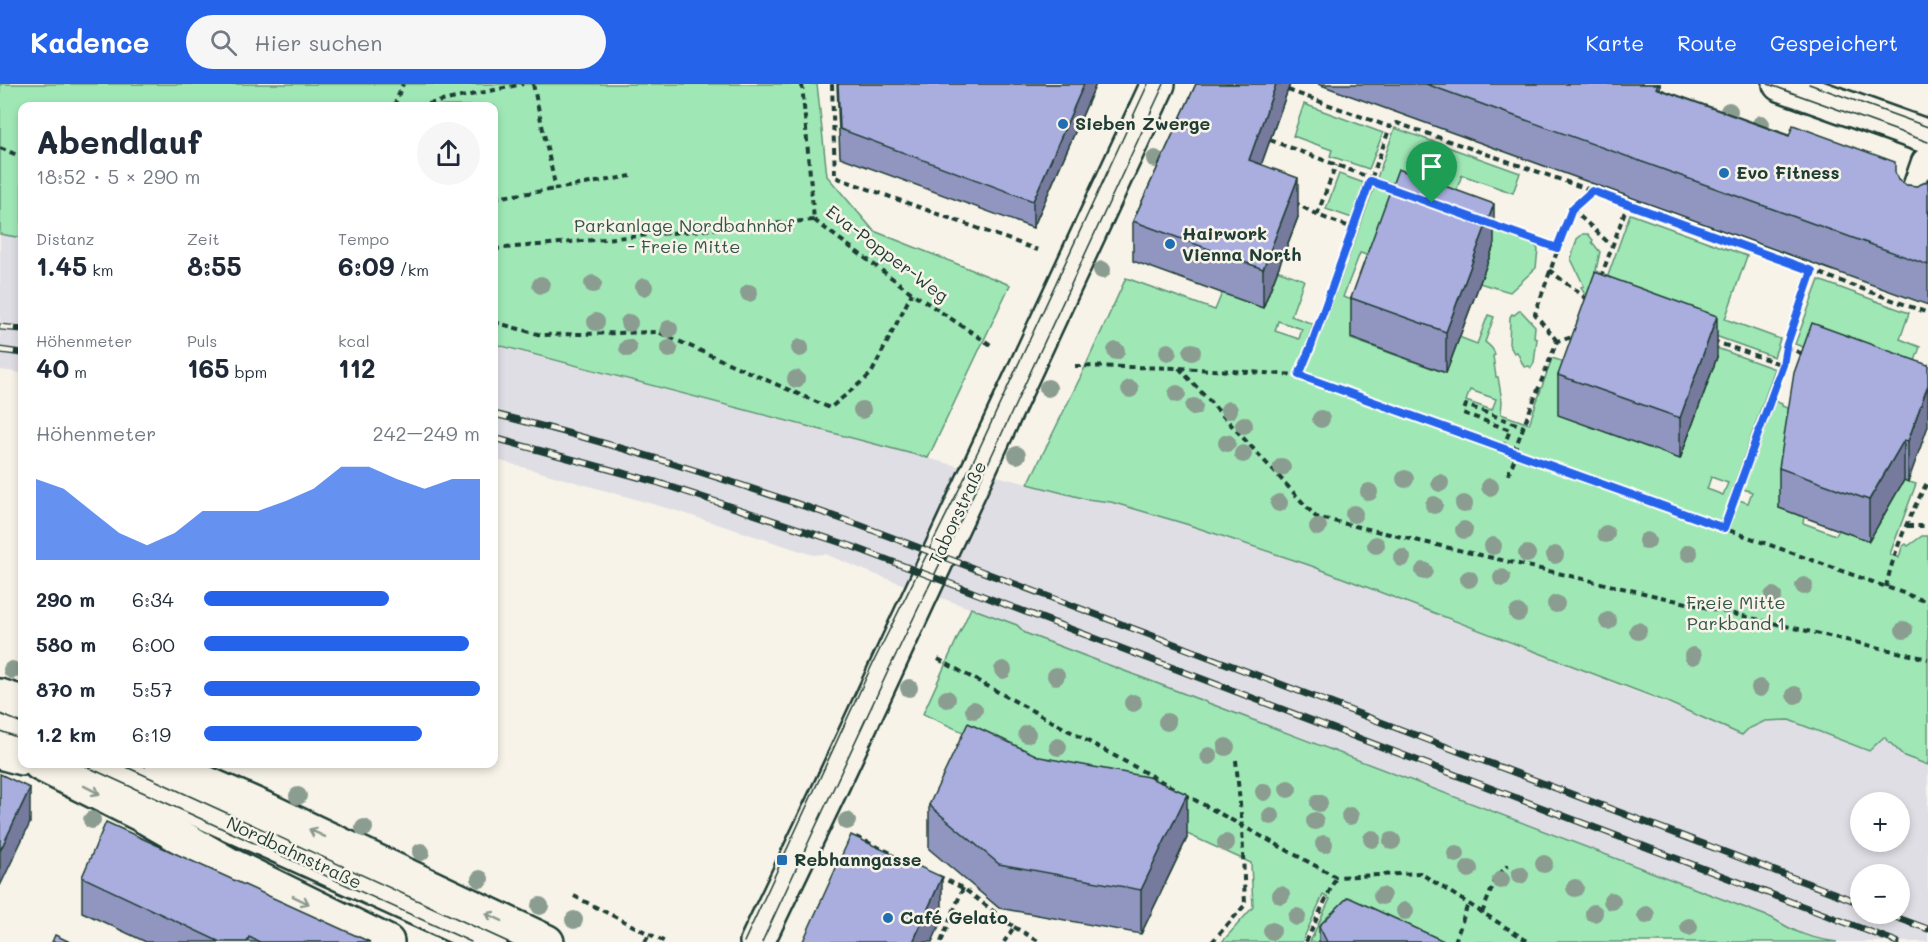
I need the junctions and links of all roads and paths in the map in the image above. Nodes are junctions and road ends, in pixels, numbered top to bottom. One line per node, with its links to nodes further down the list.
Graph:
1 (403, 84): 9 (path)
2 (524, 84): 10 (path)
3 (533, 84): 21 (path)
4 (802, 84): 31 (path, Eva-Popper-Weg)
5 (832, 84): 37 (path)
6 (1158, 84): 96 (street, Taborstraße)
7 (1780, 84): 12 (street)
8 (1288, 90): 11 (path)
9 (396, 102)
10 (437, 102)
11 (1390, 127): 19 (path); 22 (path)
12 (1928, 137)
13 (1270, 140): 17 (path)
14 (0, 148): 15 (path)
15 (18, 156)
16 (1928, 164): 28 (street)
17 (1336, 165): 19 (path); 30 (path)
18 (631, 176): 21 (path)
19 (1371, 180): 23 (path); 33 (path)
20 (1603, 188): 24 (path)
21 (556, 189): 25 (path)
22 (1592, 191): 24 (path); 29 (path)
23 (1403, 193)
24 (1601, 194): 27 (path)
25 (498, 197)
26 (1293, 201): 30 (path)
27 (1628, 203): 34 (path); 39 (path)
28 (1913, 207)
29 (1572, 209): 34 (path); 35 (path)
30 (1317, 215): 33 (path)
31 (814, 220): 36 (path); 41 (path, Eva-Popper-Weg)
32 (1480, 220): 35 (path)
33 (1353, 228): 56 (path)
34 (1612, 246): 40 (path)
35 (1557, 248): 38 (path)
36 (498, 249)
37 (1038, 250)
38 (1549, 270): 42 (path); 49 (path)
39 (1812, 271): 45 (path); 51 (path)
40 (1600, 279)
41 (912, 292): 46 (path); 50 (path, Eva-Popper-Weg)
42 (1587, 299): 43 (path); 44 (path)
43 (1593, 301)
44 (1583, 308)
45 (1928, 313)
46 (498, 323)
47 (1576, 328): 49 (path)
48 (1705, 339): 53 (path)
49 (1557, 341): 57 (path)
50 (994, 347)
51 (1786, 347): 52 (path); 53 (path)
52 (1808, 355)
53 (1783, 365): 64 (path)
54 (1075, 366): 55 (path)
55 (1179, 368): 56 (path); 68 (path)
56 (1299, 375): 58 (path)
57 (1524, 427): 58 (path); 59 (path)
58 (1503, 448): 59 (path)
59 (1515, 452): 60 (path); 64 (path)
60 (1508, 475)
61 (1928, 481): 62 (path)
62 (1907, 526): 63 (path); 65 (path)
63 (1928, 526)
64 (1724, 528): 65 (path)
65 (1886, 587): 66 (path)
66 (1928, 602)
67 (938, 659): 79 (path)
68 (1928, 659)
69 (0, 696): 70 (street)
70 (18, 702)
71 (0, 723): 72 (street)
72 (18, 730)
73 (0, 752): 74 (street)
74 (18, 757)
75 (1236, 760): 79 (path)
76 (48, 768): 91 (street, Nordbahnstraße, one-way to 91)
77 (108, 768): 92 (street, Nordbahnstraße)
78 (171, 768): 93 (street, Nordbahnstraße, one-way to 78)
79 (1242, 826): 84 (path); 100 (path)
80 (856, 837): 81 (path)
81 (897, 856)
82 (1508, 865): 88 (path)
83 (934, 874): 85 (path)
84 (1336, 877): 87 (path); 101 (path)
85 (963, 888): 89 (path); 97 (path)
86 (574, 896): 90 (path)
87 (1468, 904): 88 (path); 102 (path)
88 (1482, 913): 103 (path)
89 (1014, 927): 98 (path); 99 (path)
90 (649, 934): 94 (path); 95 (path)
91 (387, 942)
92 (490, 942)
93 (546, 942)
94 (645, 942)
95 (665, 942)
96 (757, 942)
97 (941, 942)
98 (1004, 942)
99 (1041, 942)
100 (1212, 942)
101 (1306, 942)
102 (1455, 942)
103 (1529, 942)

